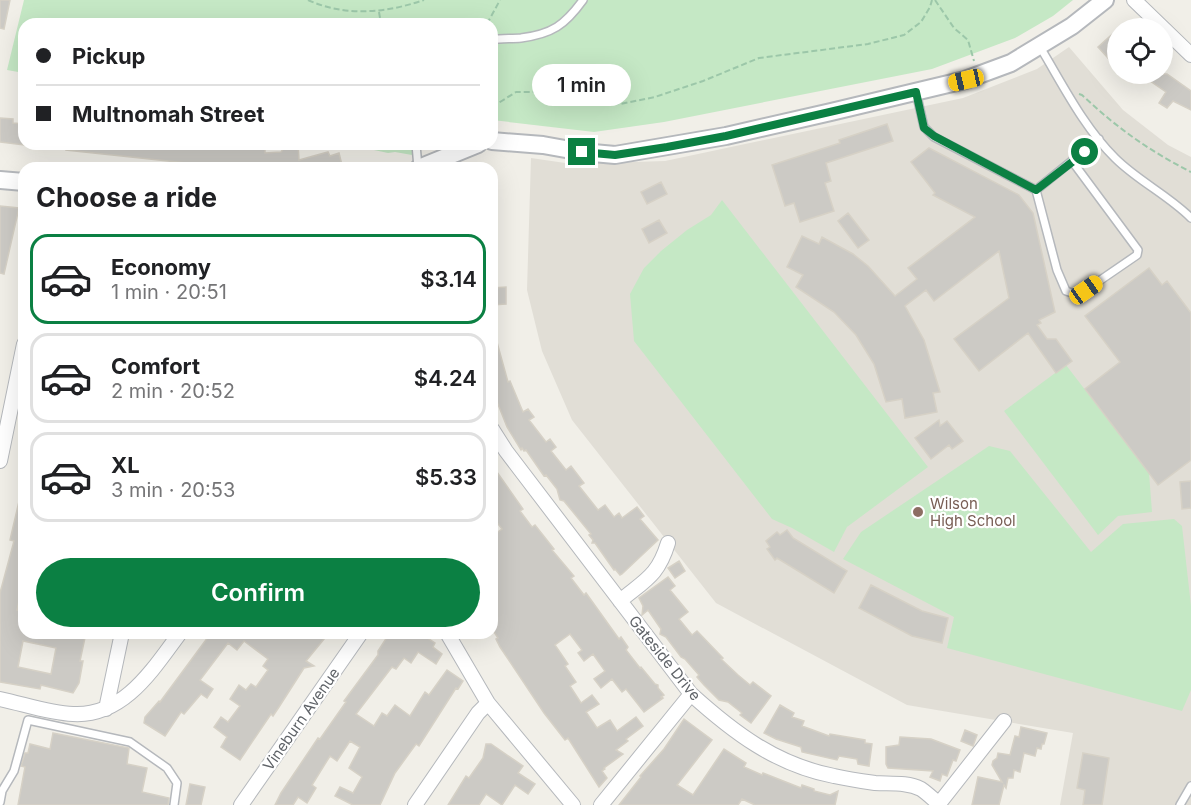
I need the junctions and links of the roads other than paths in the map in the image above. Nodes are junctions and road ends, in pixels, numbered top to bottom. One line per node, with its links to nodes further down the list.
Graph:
1 (583, 0): 4 (lane)
2 (1105, 0): 5 (street)
3 (1134, 0): 6 (street)
4 (498, 40)
5 (1040, 46): 7 (street); 8 (lane)
6 (1191, 55)
7 (916, 92): 9 (street); 15 (lane)
8 (1099, 139): 11 (lane); 16 (lane)
9 (498, 141)
10 (464, 150): 12 (street)
11 (1072, 161): 15 (lane); 15 (lane)
12 (436, 162)
13 (0, 180): 14 (street)
14 (18, 182)
15 (1036, 190)
16 (1191, 218)
17 (18, 373): 19 (street)
18 (498, 438): 21 (street, Gateside Drive)
19 (0, 461)
20 (668, 543): 21 (street)
21 (620, 601): 26 (street, Gateside Drive)
22 (121, 639): 29 (street)
23 (175, 639): 29 (street)
24 (357, 639): 35 (street, Vineburn Avenue)
25 (451, 639): 28 (street)
26 (690, 694): 33 (street, Gateside Drive); 38 (street)
27 (0, 699): 29 (street)
28 (488, 703): 36 (street); 37 (street)
29 (106, 709)
30 (1004, 721): 33 (street)
31 (1191, 786): 39 (lane)
32 (0, 802): 34 (lane)
33 (939, 804)
34 (174, 805)
35 (241, 805)
36 (415, 805)
37 (573, 805)
38 (601, 805)
39 (1180, 805)

